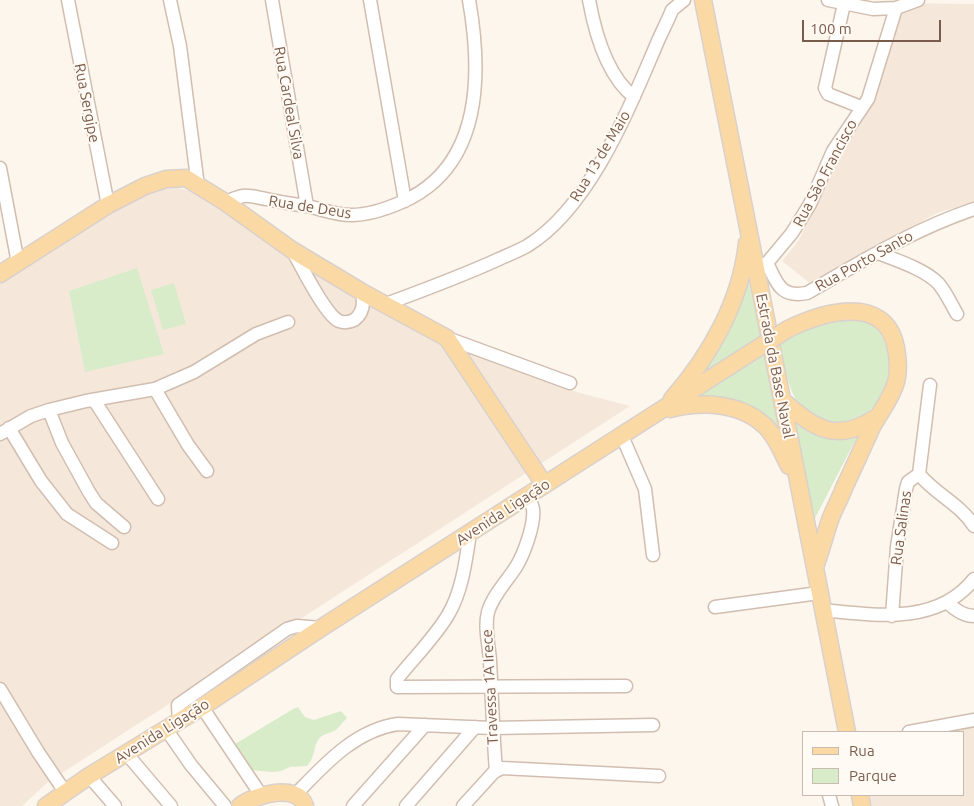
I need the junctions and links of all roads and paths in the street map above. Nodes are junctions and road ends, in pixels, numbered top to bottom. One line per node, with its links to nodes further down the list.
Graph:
1 (68, 0): 20 (street, Rua Sergipe)
2 (170, 0): 17 (street)
3 (272, 0): 21 (street, Rua Cardeal Silva)
4 (370, 0): 18 (street)
5 (469, 0): 18 (street, Rua de Deus)
6 (589, 0): 14 (street)
7 (684, 0): 12 (street, Rua 13 de Maio)
8 (704, 0): 26 (main road)
9 (828, 0): 11 (street)
10 (918, 0): 13 (street)
11 (844, 4): 13 (street); 15 (street)
12 (671, 5): 14 (street, Rua 13 de Maio)
13 (896, 8): 15 (street, Rua São Francisco)
14 (634, 97): 29 (street, Rua 13 de Maio)
15 (861, 108): 26 (street, Rua São Francisco)
16 (0, 168): 25 (street)
17 (198, 186): 19 (main road); 20 (main road)
18 (405, 201): 21 (street, Rua de Deus)
19 (225, 202): 21 (street, Rua de Deus); 23 (main road)
20 (108, 205): 25 (main road)
21 (307, 206)
22 (974, 209): 24 (street, Rua Porto Santo)
23 (292, 250): 28 (main road); 28 (street)
24 (878, 253): 26 (street, Rua Porto Santo); 30 (street)
25 (18, 263): 27 (main road)
26 (755, 272): 37 (main road, Estrada da Base Naval); 39 (main road)
27 (0, 274)
28 (362, 292): 29 (main road)
29 (386, 304): 32 (main road)
30 (957, 314)
31 (288, 322): 35 (street)
32 (448, 338): 33 (street); 45 (main road)
33 (570, 383)
34 (930, 385): 44 (street)
35 (155, 388): 36 (street); 43 (street)
36 (94, 400): 38 (street); 48 (street)
37 (782, 401): 40 (main road, Avenida Ligação); 46 (main road, Estrada da Base Naval)
38 (49, 410): 41 (street); 50 (street)
39 (660, 411): 40 (main road, Avenida Ligação, bridge); 42 (main road, Avenida Ligação); 46 (main road)
40 (877, 417): 54 (main road, Avenida Ligação)
41 (4, 431): 52 (street)
42 (622, 436): 45 (main road, Avenida Ligação); 53 (street)
43 (207, 471)
44 (918, 474): 49 (street, Rua Salinas); 59 (street, Rua Salinas)
45 (544, 484): 47 (main road, Avenida Ligação)
46 (798, 485): 54 (main road, Estrada da Base Naval)
47 (528, 495): 51 (main road, Avenida Ligação); 62 (street, Travessa 1A Irece)
48 (158, 499)
49 (974, 526)
50 (124, 527)
51 (470, 533): 61 (main road, Avenida Ligação); 62 (street)
52 (112, 543)
53 (653, 555)
54 (814, 569): 56 (main road, Estrada da Base Naval)
55 (974, 579): 57 (street)
56 (821, 602): 58 (street); 59 (street); 72 (main road, Estrada da Base Naval)
57 (948, 602): 59 (street); 60 (street)
58 (715, 607)
59 (892, 616)
60 (974, 616)
61 (320, 628): 65 (main road, Avenida Ligação); 67 (street)
62 (492, 686): 63 (street); 71 (street, Travessa 1A Irece)
63 (626, 686)
64 (0, 689): 80 (street)
65 (202, 707): 67 (main road, Avenida Ligação); 78 (street)
66 (974, 720): 73 (street)
67 (173, 725): 74 (main road, Avenida Ligação); 83 (street)
68 (425, 725): 70 (street); 79 (street); 85 (street)
69 (653, 725): 71 (street)
70 (475, 727): 71 (street); 86 (street)
71 (492, 728): 75 (street, Travessa 1A Irece)
72 (847, 731)
73 (915, 731)
74 (126, 753): 76 (main road, Avenida Ligação); 82 (street)
75 (496, 771): 77 (street); 87 (street)
76 (89, 776): 80 (main road, Avenida Ligação); 81 (street)
77 (659, 776)
78 (261, 795): 79 (main road); 84 (main road)
79 (301, 800)
80 (55, 801)
81 (116, 806)
82 (171, 806)
83 (225, 806)
84 (240, 806)
85 (353, 806)
86 (406, 806)
87 (463, 806)

